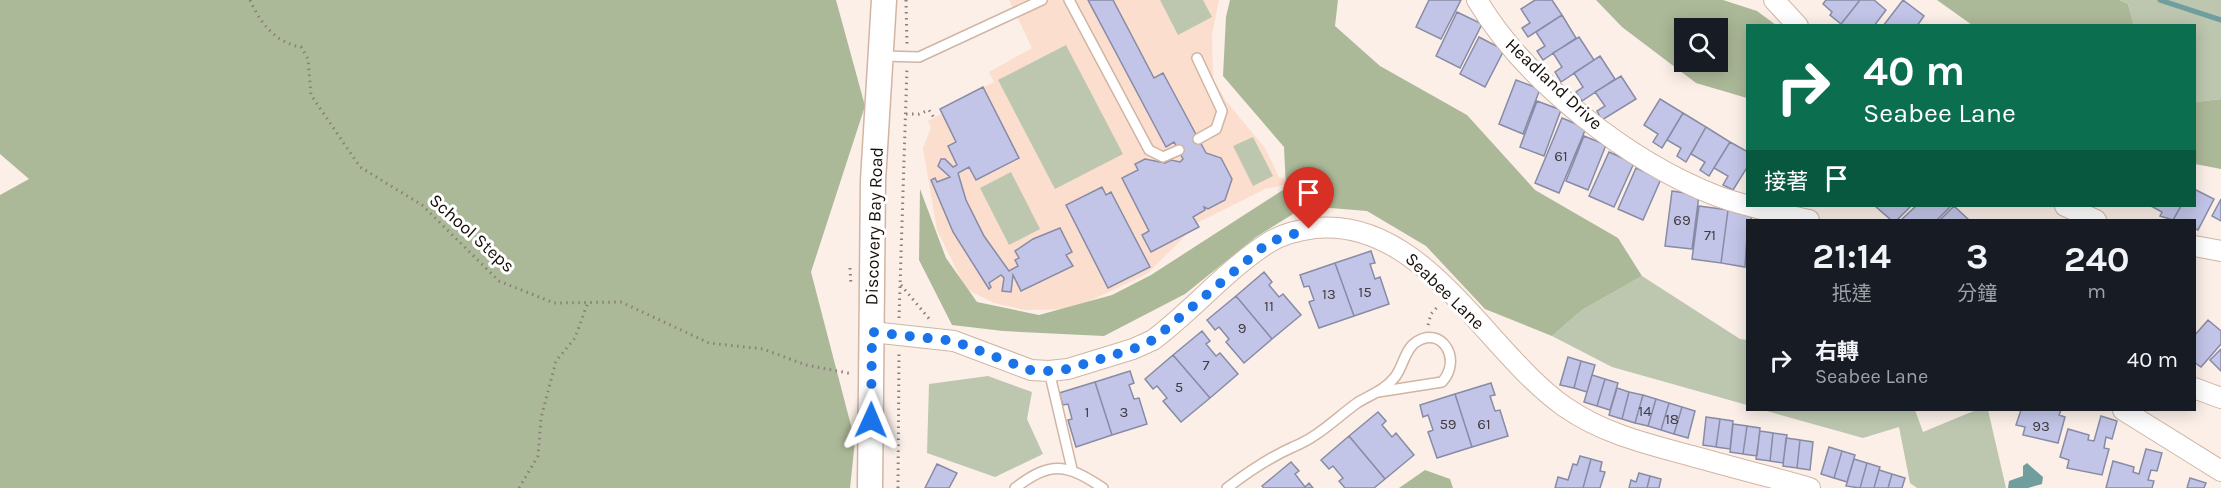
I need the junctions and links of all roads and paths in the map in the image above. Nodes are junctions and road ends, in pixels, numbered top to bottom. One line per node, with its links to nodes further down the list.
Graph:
1 (250, 0): 25 (path, School Steps)
2 (884, 0): 9 (street, Discovery Bay Road)
3 (906, 0): 10 (path)
4 (1042, 0): 10 (lane)
5 (1069, 0): 15 (lane)
6 (1477, 0): 16 (street, Headland Drive)
7 (1774, 0): 8 (street)
8 (1796, 24)
9 (881, 56): 10 (lane); 26 (street, Discovery Bay Road)
10 (907, 57): 12 (path)
11 (1197, 58): 14 (lane)
12 (906, 114): 13 (path); 23 (path)
13 (934, 118)
14 (1198, 139)
15 (1179, 150)
16 (1746, 203)
17 (1760, 207): 19 (street, Headland Drive)
18 (2067, 207): 20 (street)
19 (1805, 219)
20 (2094, 219)
21 (2196, 246): 22 (street)
22 (2221, 251)
23 (900, 283): 27 (path); 29 (path)
24 (1450, 294): 28 (path); 30 (street, Seabee Lane); 44 (street, Seabee Lane)
25 (588, 302): 31 (path, School Steps); 39 (path)
26 (872, 332): 27 (street, Seabee Lane); 38 (street, Discovery Bay Road)
27 (899, 334): 29 (street, Seabee Lane); 40 (path)
28 (1425, 339): 33 (lane); 33 (lane)
29 (954, 341): 30 (street, Seabee Lane)
30 (1049, 371): 36 (lane)
31 (842, 372)
32 (2196, 389): 34 (street)
33 (1378, 392): 43 (lane)
34 (2221, 398)
35 (2125, 411): 37 (street)
36 (1072, 469): 41 (lane); 42 (lane)
37 (2221, 471)
38 (871, 487)
39 (519, 488)
40 (898, 488)
41 (1015, 488)
42 (1103, 488)
43 (1227, 488)
44 (1810, 488)

